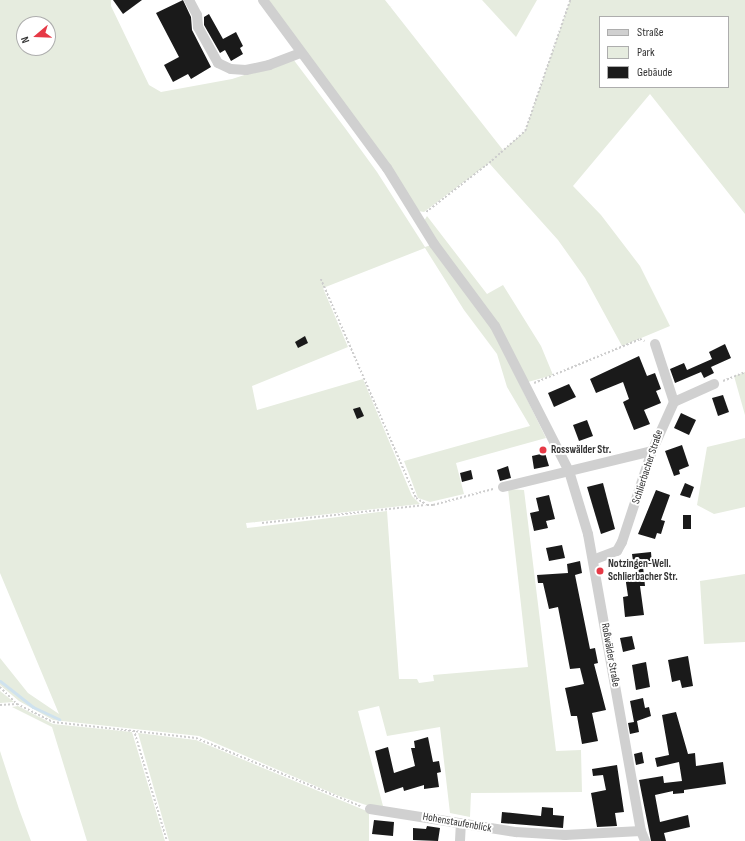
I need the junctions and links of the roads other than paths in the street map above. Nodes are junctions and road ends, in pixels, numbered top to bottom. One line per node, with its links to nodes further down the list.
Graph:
1 (189, 0): 3 (street)
2 (263, 0): 3 (street, Roßwälder Straße)
3 (301, 53): 8 (street, Roßwälder Straße)
4 (655, 344): 6 (street)
5 (714, 384): 6 (street)
6 (674, 402): 7 (street, Schlierbacher Straße)
7 (652, 451): 8 (street); 10 (street, Schlierbacher Straße)
8 (569, 471): 9 (street); 10 (street, Roßwälder Straße)
9 (503, 487)
10 (593, 560): 13 (street, Roßwälder Straße)
11 (370, 809): 12 (street, Hohenstaufenblick)
12 (461, 824): 14 (street, Hohenstaufenblick); 15 (street)
13 (641, 831): 14 (street, Hohenstaufenblick); 16 (street, Roßwälder Straße)
14 (566, 838)
15 (460, 841)
16 (645, 841)

